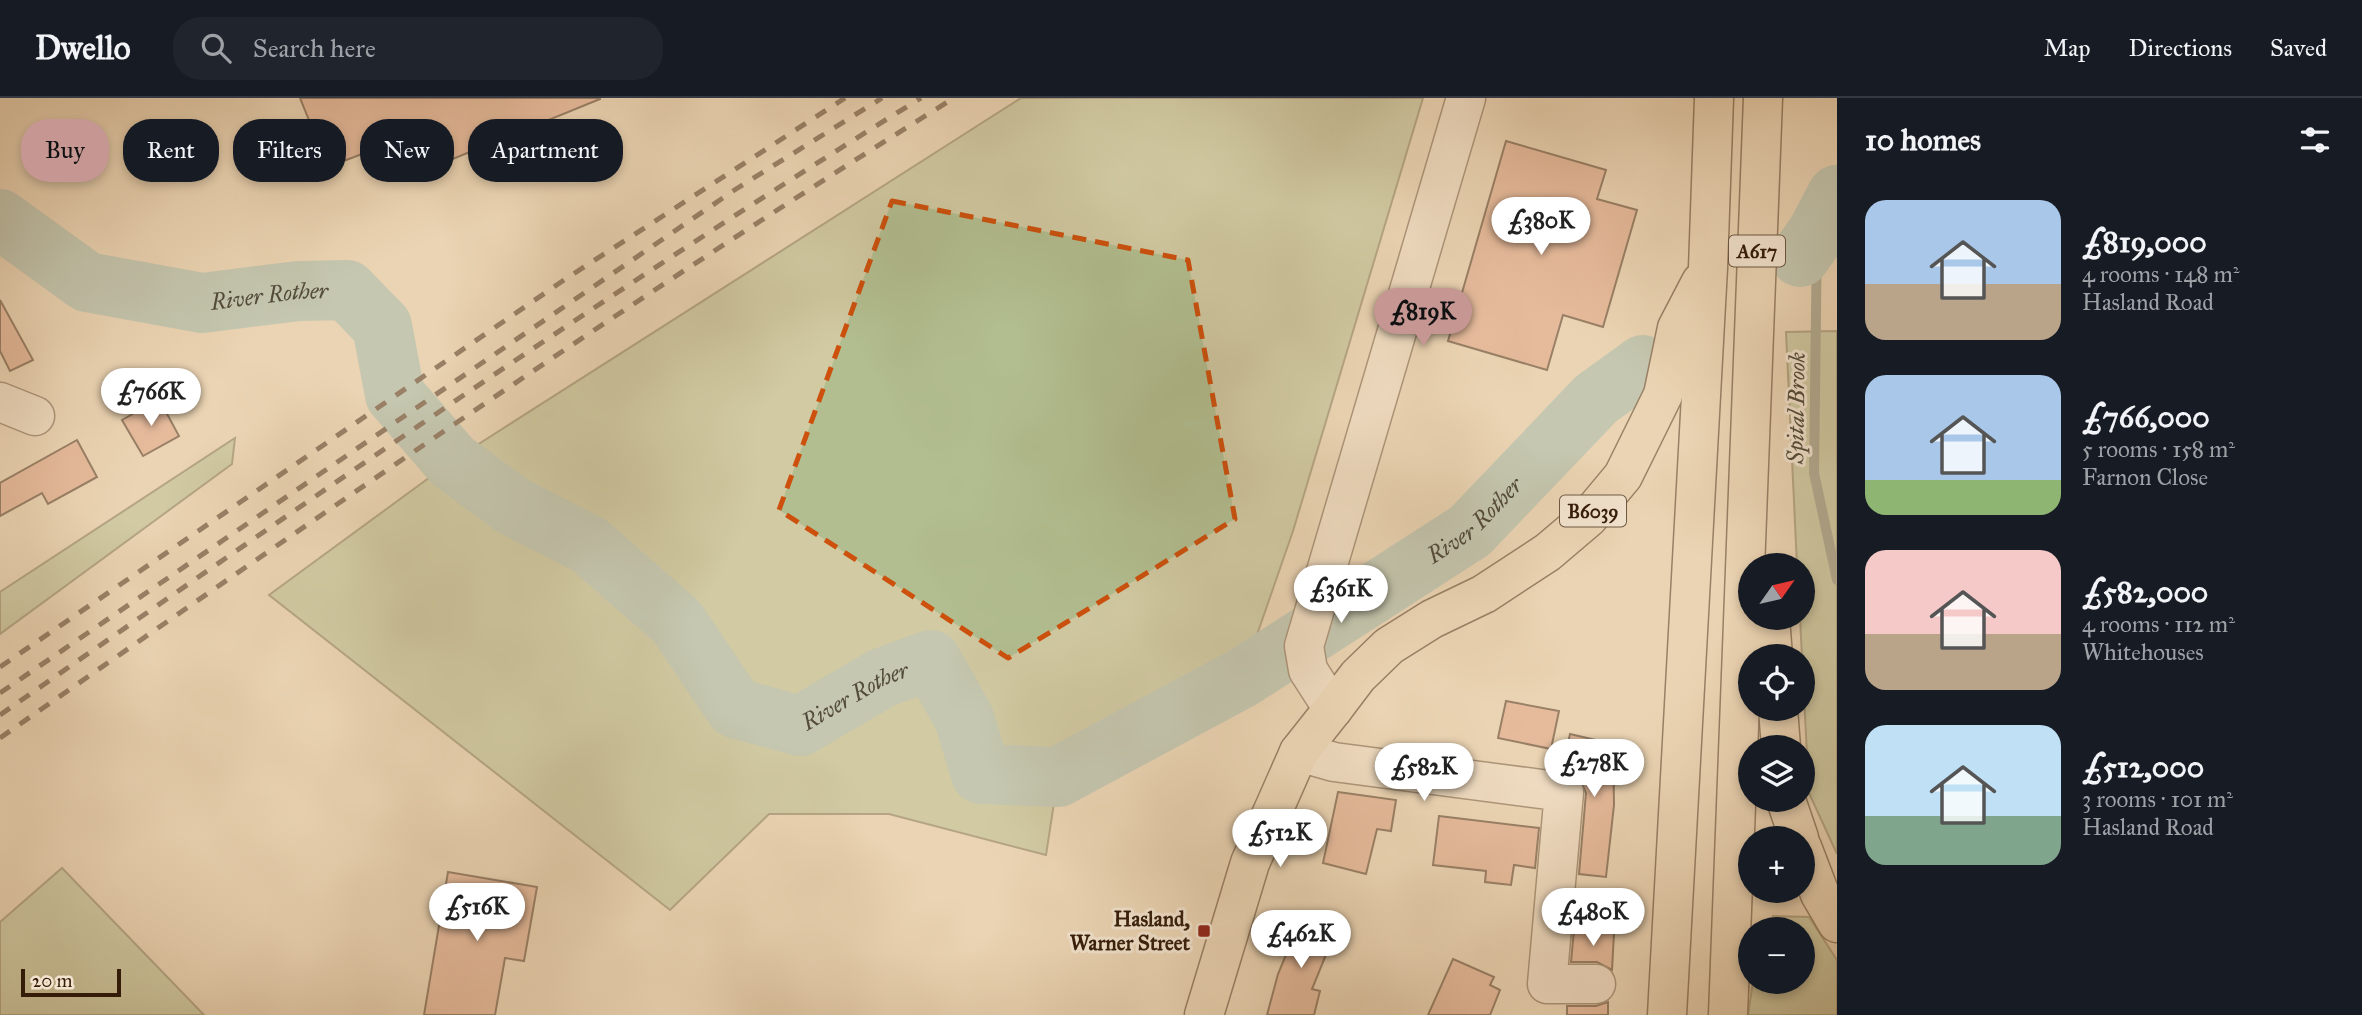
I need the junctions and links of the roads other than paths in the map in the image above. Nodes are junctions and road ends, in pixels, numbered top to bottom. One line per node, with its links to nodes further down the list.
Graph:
1 (1466, 98): 9 (street)
2 (1714, 98): 4 (main road, A617)
3 (1763, 98): 6 (main road, A617)
4 (1708, 268): 9 (main road, B6039); 15 (main road, A617)
5 (0, 402): 7 (street)
6 (1751, 403): 8 (main road); 16 (main road, A617)
7 (35, 416)
8 (1764, 553)
9 (1333, 709): 10 (main road, B6039)
10 (1299, 752): 13 (street); 14 (main road, B6039)
11 (1815, 881): 12 (main road)
12 (1837, 923)
13 (1596, 984)
14 (1204, 1015)
15 (1667, 1015)
16 (1728, 1015)

